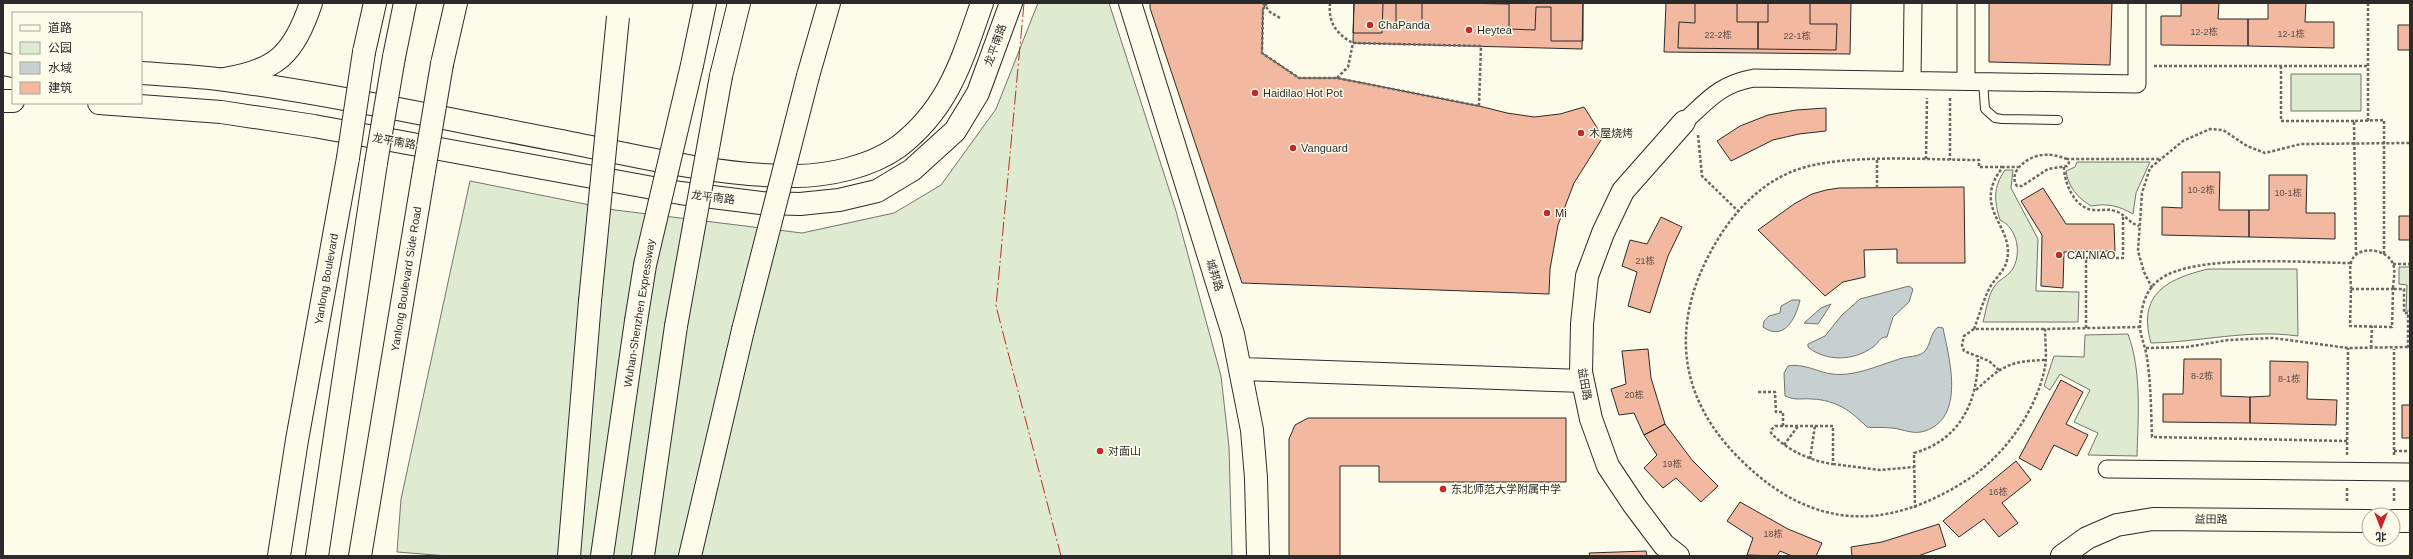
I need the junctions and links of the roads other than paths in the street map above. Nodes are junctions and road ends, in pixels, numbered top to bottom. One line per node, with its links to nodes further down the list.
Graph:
1 (311, 3): 16 (main road)
2 (375, 3): 25 (main road, Yanlong Boulevard, bridge)
3 (405, 3): 33 (main road, bridge)
4 (456, 3): 34 (main road, Yanlong Boulevard Side Road, bridge)
5 (705, 3): 36 (main road, Wuhan-Shenzhen Expressway, bridge)
6 (739, 3): 37 (main road, bridge)
7 (828, 3): 38 (main road, bridge)
8 (982, 3): 16 (main road)
9 (1011, 3): 20 (main road, 龙平南路)
10 (1130, 3): 23 (main road, 城邦路)
11 (1913, 3): 17 (street)
12 (1966, 3): 18 (street)
13 (2137, 3): 19 (street)
14 (619, 10): 35 (main road, bridge)
15 (142, 72): 16 (main road)
16 (224, 80)
17 (1912, 80): 18 (street); 22 (street)
18 (1966, 81): 19 (street)
19 (1983, 81): 21 (lane)
20 (113, 104)
21 (2058, 120)
22 (1684, 122): 24 (main road, 益田路)
23 (1241, 369): 24 (main road); 39 (main road, 城邦路)
24 (1583, 381): 40 (main road, 益田路)
25 (297, 440): 31 (main road); 32 (main road, Yanlong Boulevard)
26 (2107, 469): 27 (street)
27 (2402, 472)
28 (2401, 516): 30 (main road)
29 (2361, 521): 41 (main road, 益田路)
30 (2410, 521)
31 (268, 556)
32 (279, 556)
33 (317, 556)
34 (360, 556)
35 (569, 556)
36 (602, 556)
37 (643, 556)
38 (690, 556)
39 (1258, 556)
40 (1678, 556)
41 (2062, 556)

